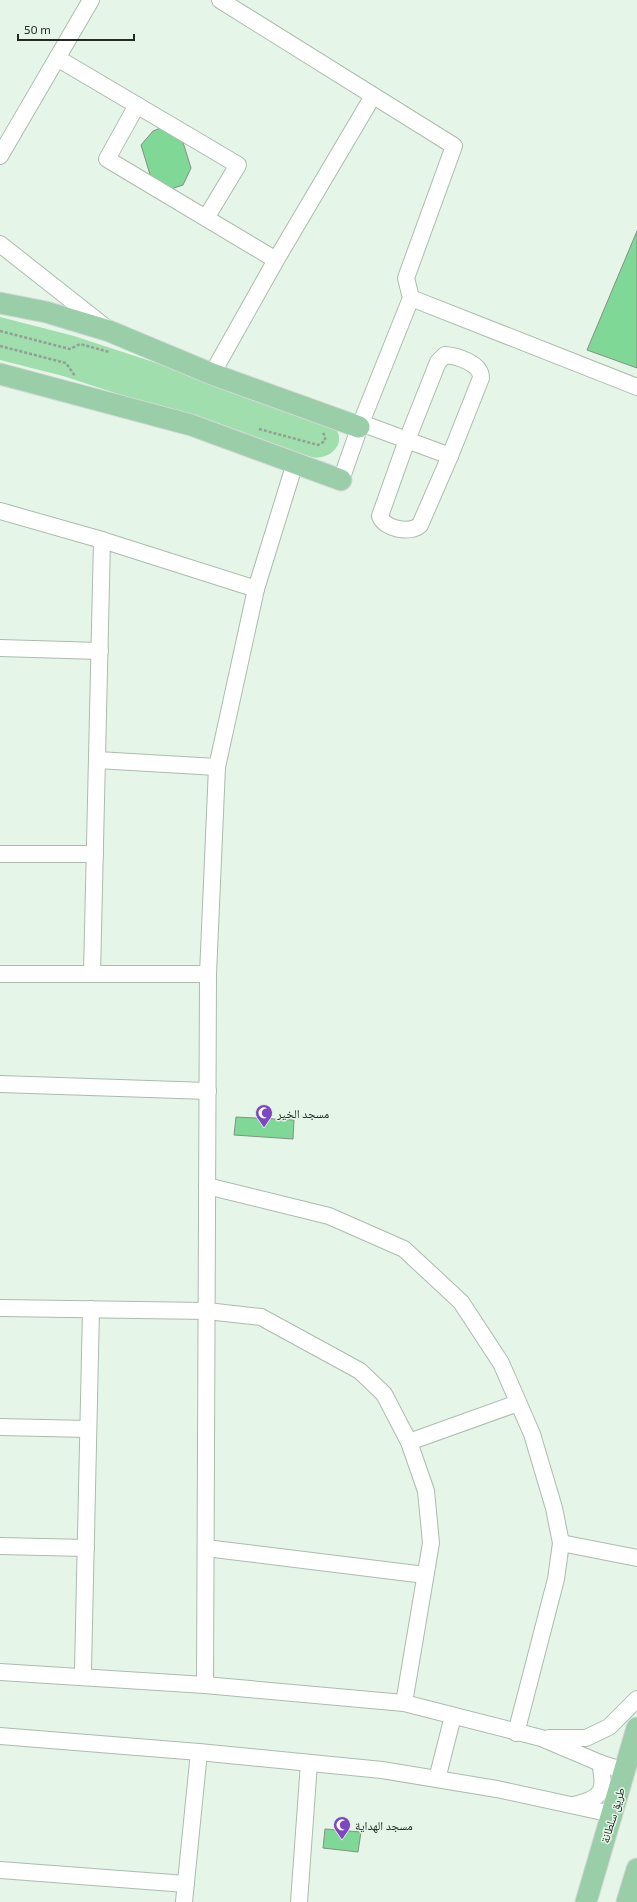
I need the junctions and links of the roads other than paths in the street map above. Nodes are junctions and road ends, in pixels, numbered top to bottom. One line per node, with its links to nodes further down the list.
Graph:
1 (91, 0): 3 (street)
2 (220, 0): 4 (street)
3 (57, 58): 5 (street); 6 (street)
4 (373, 96): 9 (street); 10 (street)
5 (137, 105): 7 (street); 7 (street)
6 (0, 156)
7 (206, 218): 9 (street)
8 (0, 244): 12 (street)
9 (276, 260): 14 (street)
10 (411, 298): 15 (street); 16 (street)
11 (0, 303): 12 (main road)
12 (109, 331): 14 (main road)
13 (0, 374): 19 (main road)
14 (212, 374): 16 (main road)
15 (637, 387)
16 (360, 425): 17 (street); 20 (street)
17 (407, 440): 18 (street); 18 (street); 18 (street)
18 (450, 456)
19 (296, 463): 20 (main road); 23 (street)
20 (341, 480)
21 (0, 511): 22 (street)
22 (102, 540): 23 (street); 25 (street)
23 (256, 589): 27 (street)
24 (0, 648): 25 (street)
25 (100, 651): 26 (street)
26 (97, 760): 27 (street); 29 (street)
27 (217, 767): 32 (street)
28 (0, 854): 29 (street)
29 (95, 854): 31 (street)
30 (0, 974): 31 (street)
31 (92, 974): 32 (street)
32 (208, 974): 34 (street)
33 (0, 1084): 34 (street)
34 (208, 1091): 35 (street)
35 (207, 1186): 38 (street); 39 (street)
36 (0, 1308): 37 (street)
37 (91, 1309): 38 (street); 41 (street)
38 (207, 1311): 42 (street); 46 (street)
39 (518, 1403): 42 (street); 43 (street)
40 (0, 1428): 41 (street)
41 (88, 1429): 45 (street)
42 (409, 1442): 48 (street)
43 (561, 1543): 47 (street); 56 (street)
44 (0, 1546): 45 (street)
45 (86, 1548): 50 (street)
46 (206, 1548): 48 (street); 51 (street)
47 (637, 1558)
48 (425, 1575): 53 (street)
49 (0, 1672): 50 (street)
50 (81, 1676): 51 (street)
51 (205, 1685): 53 (street)
52 (637, 1699): 58 (street)
53 (404, 1703): 54 (street)
54 (453, 1716): 56 (street); 63 (street)
55 (637, 1728): 62 (main road, طريق سلطانة)
56 (516, 1733): 58 (street)
57 (0, 1736): 59 (street)
58 (540, 1738): 61 (street)
59 (199, 1752): 60 (street); 68 (street)
60 (309, 1763): 63 (street); 70 (street)
61 (600, 1763): 62 (street); 64 (street)
62 (625, 1770): 65 (main road, طريق سلطانة)
63 (437, 1779): 64 (street)
64 (574, 1805): 65 (street)
65 (612, 1814): 71 (main road, طريق سلطانة)
66 (637, 1869): 72 (main road)
67 (0, 1872): 68 (street)
68 (186, 1884): 69 (street)
69 (184, 1902)
70 (299, 1902)
71 (586, 1902)
72 (627, 1902)

